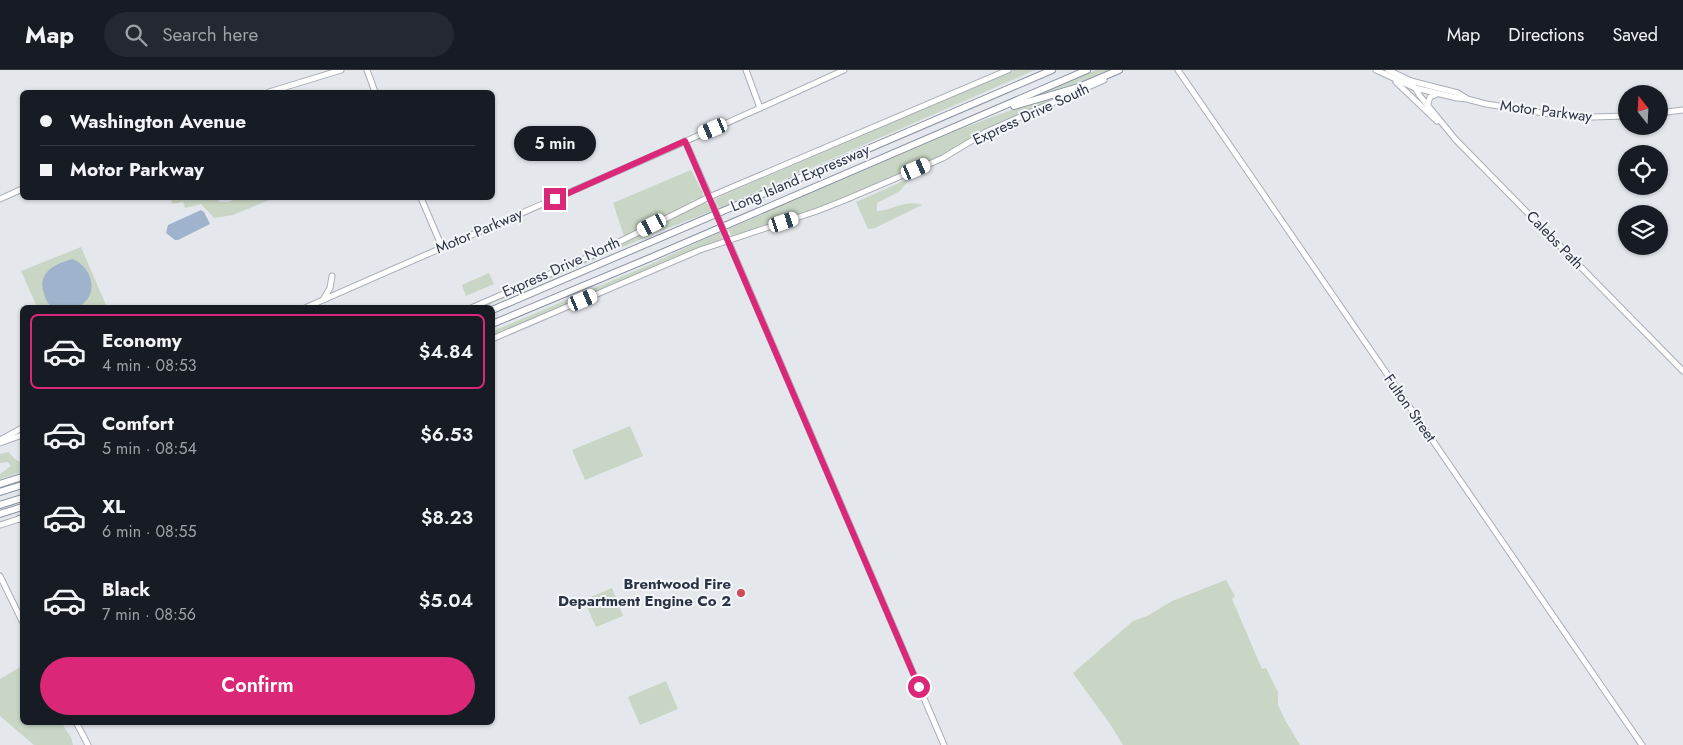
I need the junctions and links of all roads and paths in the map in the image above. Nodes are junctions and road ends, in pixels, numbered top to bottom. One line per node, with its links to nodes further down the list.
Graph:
1 (341, 70): 17 (main road)
2 (367, 70): 18 (main road)
3 (746, 70): 22 (main road)
4 (844, 70): 22 (main road, Motor Parkway)
5 (1008, 70): 31 (main road, Express Drive North)
6 (1043, 70): 21 (highway)
7 (1052, 70): 21 (highway, Long Island Expressway)
8 (1087, 70): 27 (highway, Long Island Expressway)
9 (1119, 70): 27 (highway)
10 (1125, 70): 34 (main road, Express Drive South)
11 (1178, 70): 62 (main road, Fulton Street)
12 (1376, 70): 14 (main road, Motor Parkway)
13 (1388, 70): 15 (main road, Motor Parkway)
14 (1390, 78): 16 (main road, Motor Parkway); 28 (main road)
15 (1411, 81): 16 (main road, Calebs Path); 20 (main road, Motor Parkway)
16 (1415, 88): 19 (main road, Motor Parkway); 23 (main road, Calebs Path)
17 (276, 90)
18 (374, 90)
19 (1440, 94): 20 (main road, Motor Parkway); 23 (main road)
20 (1467, 99): 26 (main road, Motor Parkway)
21 (971, 106): 40 (highway, Long Island Expressway)
22 (760, 108): 29 (main road, Motor Parkway)
23 (1428, 108): 28 (main road, Calebs Path)
24 (1683, 110): 25 (main road)
25 (1668, 112)
26 (1618, 116)
27 (949, 130): 41 (highway, Long Island Expressway)
28 (1452, 135): 43 (main road, Calebs Path)
29 (685, 141): 31 (main road); 35 (main road, Motor Parkway)
30 (20, 190): 32 (main road)
31 (709, 197): 34 (main road, bridge); 39 (main road, Express Drive North)
32 (0, 199)
33 (422, 200): 35 (main road)
34 (728, 240): 42 (main road, Express Drive South); 61 (main road)
35 (442, 247): 37 (main road, Motor Parkway)
36 (332, 276): 37 (main road)
37 (322, 300): 38 (main road, Motor Parkway)
38 (311, 305)
39 (478, 305)
40 (495, 309)
41 (495, 323)
42 (495, 338)
43 (1683, 371)
44 (20, 429): 46 (main road)
45 (20, 436): 46 (main road)
46 (0, 442)
47 (20, 478): 48 (highway)
48 (0, 484)
49 (20, 486): 50 (highway)
50 (0, 492)
51 (20, 499): 52 (highway)
52 (0, 505)
53 (20, 508): 54 (highway)
54 (0, 514)
55 (20, 518): 56 (main road)
56 (0, 525)
57 (0, 576): 58 (main road)
58 (20, 617)
59 (78, 725): 60 (main road)
60 (88, 745)
61 (944, 745)
62 (1642, 745)

